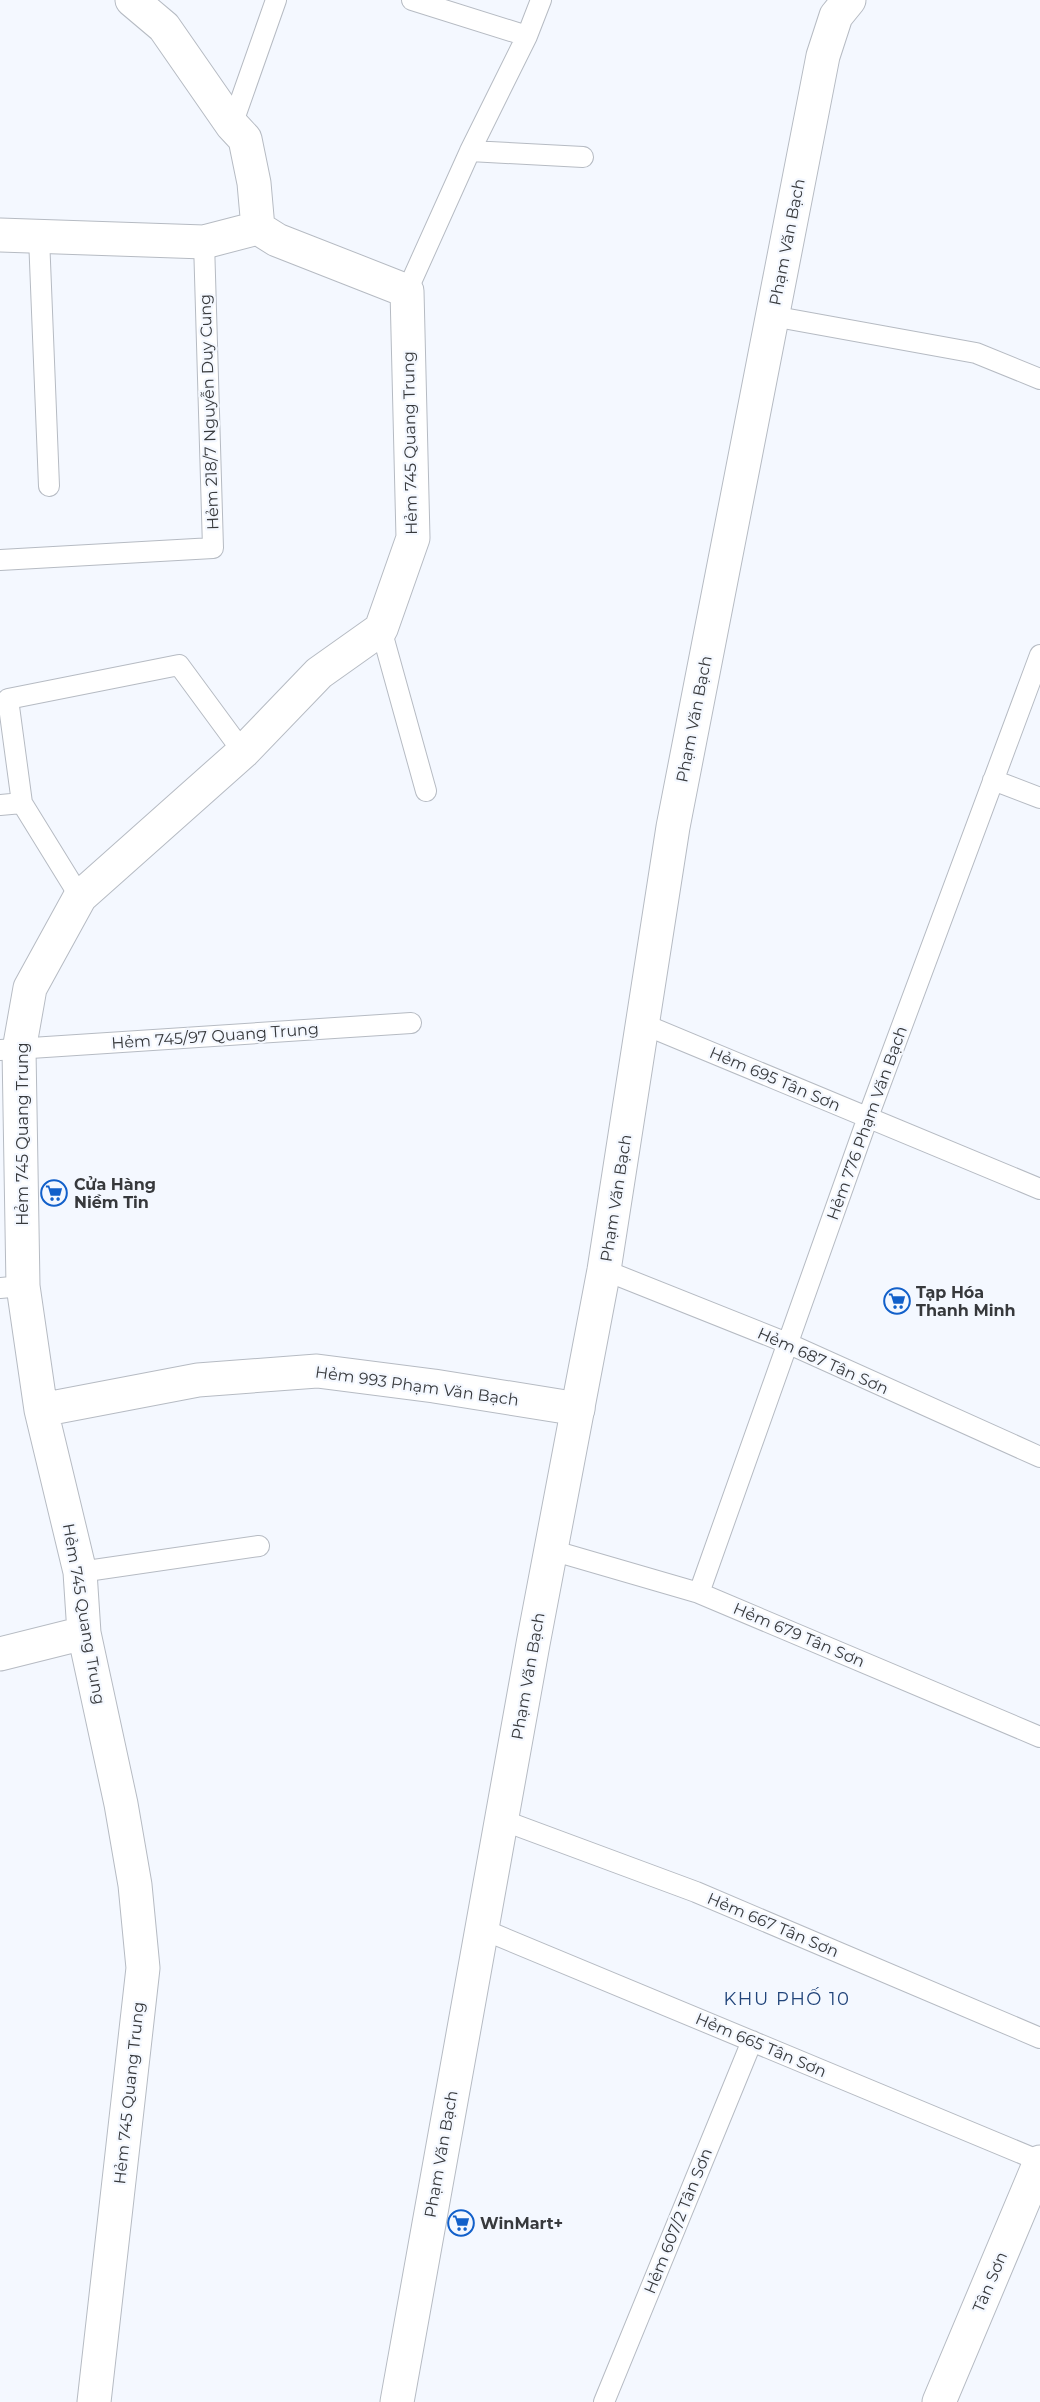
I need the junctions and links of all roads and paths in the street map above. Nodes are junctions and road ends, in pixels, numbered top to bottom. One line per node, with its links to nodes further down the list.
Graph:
1 (132, 0): 7 (street)
2 (276, 0): 7 (lane)
3 (412, 0): 6 (lane)
4 (541, 0): 6 (lane, Hẻm 745 Quang Trung)
5 (849, 0): 15 (street, Phạm Văn Bạch)
6 (527, 36): 8 (lane, Hẻm 745 Quang Trung)
7 (232, 125): 10 (street)
8 (470, 151): 9 (lane); 14 (lane, Hẻm 745 Quang Trung)
9 (584, 157)
10 (258, 228): 13 (street); 14 (street)
11 (0, 235): 12 (street)
12 (39, 237): 13 (street); 17 (lane)
13 (204, 242): 18 (lane, Hẻm 218/7 Nguyễn Duy Cung)
14 (407, 291): 19 (street, Hẻm 745 Quang Trung)
15 (772, 316): 16 (lane); 29 (street, Phạm Văn Bạch)
16 (1040, 379)
17 (48, 486)
18 (0, 560)
19 (381, 629): 21 (street, Hẻm 745 Quang Trung); 23 (lane)
20 (1040, 655): 22 (lane, Hẻm 776 Phạm Văn Bạch)
21 (243, 752): 25 (lane); 27 (street, Hẻm 745 Quang Trung)
22 (993, 780): 24 (lane); 31 (lane, Hẻm 776 Phạm Văn Bạch)
23 (426, 791)
24 (1040, 798)
25 (22, 803): 26 (lane); 27 (lane)
26 (0, 805)
27 (80, 897): 30 (street, Hẻm 745 Quang Trung)
28 (411, 1023): 30 (lane, Hẻm 745/97 Quang Trung)
29 (643, 1024): 31 (lane, Hẻm 695 Tân Sơn); 33 (street, Phạm Văn Bạch)
30 (9, 1050): 34 (street, Hẻm 745 Quang Trung)
31 (867, 1117): 32 (lane, Hẻm 695 Tân Sơn); 35 (lane, Hẻm 776 Phạm Văn Bạch)
32 (1040, 1189)
33 (604, 1270): 35 (lane, Hẻm 687 Tân Sơn); 36 (street, Phạm Văn Bạch)
34 (12, 1287): 37 (street, Hẻm 745 Quang Trung)
35 (787, 1344): 38 (lane, Hẻm 687 Tân Sơn); 42 (lane, Hẻm 776 Phạm Văn Bạch)
36 (578, 1409): 37 (street, Hẻm 993 Phạm Văn Bạch); 40 (street, Phạm Văn Bạch)
37 (41, 1410): 41 (street, Hẻm 745 Quang Trung)
38 (1040, 1457)
39 (259, 1546): 41 (lane)
40 (551, 1550): 42 (lane, Hẻm 679 Tân Sơn); 46 (street, Phạm Văn Bạch)
41 (80, 1572): 43 (street, Hẻm 745 Quang Trung)
42 (699, 1593): 45 (lane, Hẻm 679 Tân Sơn)
43 (84, 1633): 44 (street); 51 (street, Hẻm 745 Quang Trung)
44 (0, 1654)
45 (1040, 1737)
46 (502, 1820): 47 (street, Phạm Văn Bạch); 48 (lane, Hẻm 667 Tân Sơn)
47 (482, 1929): 49 (lane, Hẻm 665 Tân Sơn); 52 (street, Phạm Văn Bạch)
48 (1040, 2038)
49 (752, 2041): 50 (lane, Hẻm 665 Tân Sơn); 53 (lane, Hẻm 607/2 Tân Sơn)
50 (1040, 2162): 54 (street, Tân Sơn)
51 (94, 2402)
52 (397, 2402)
53 (604, 2402)
54 (939, 2402)

